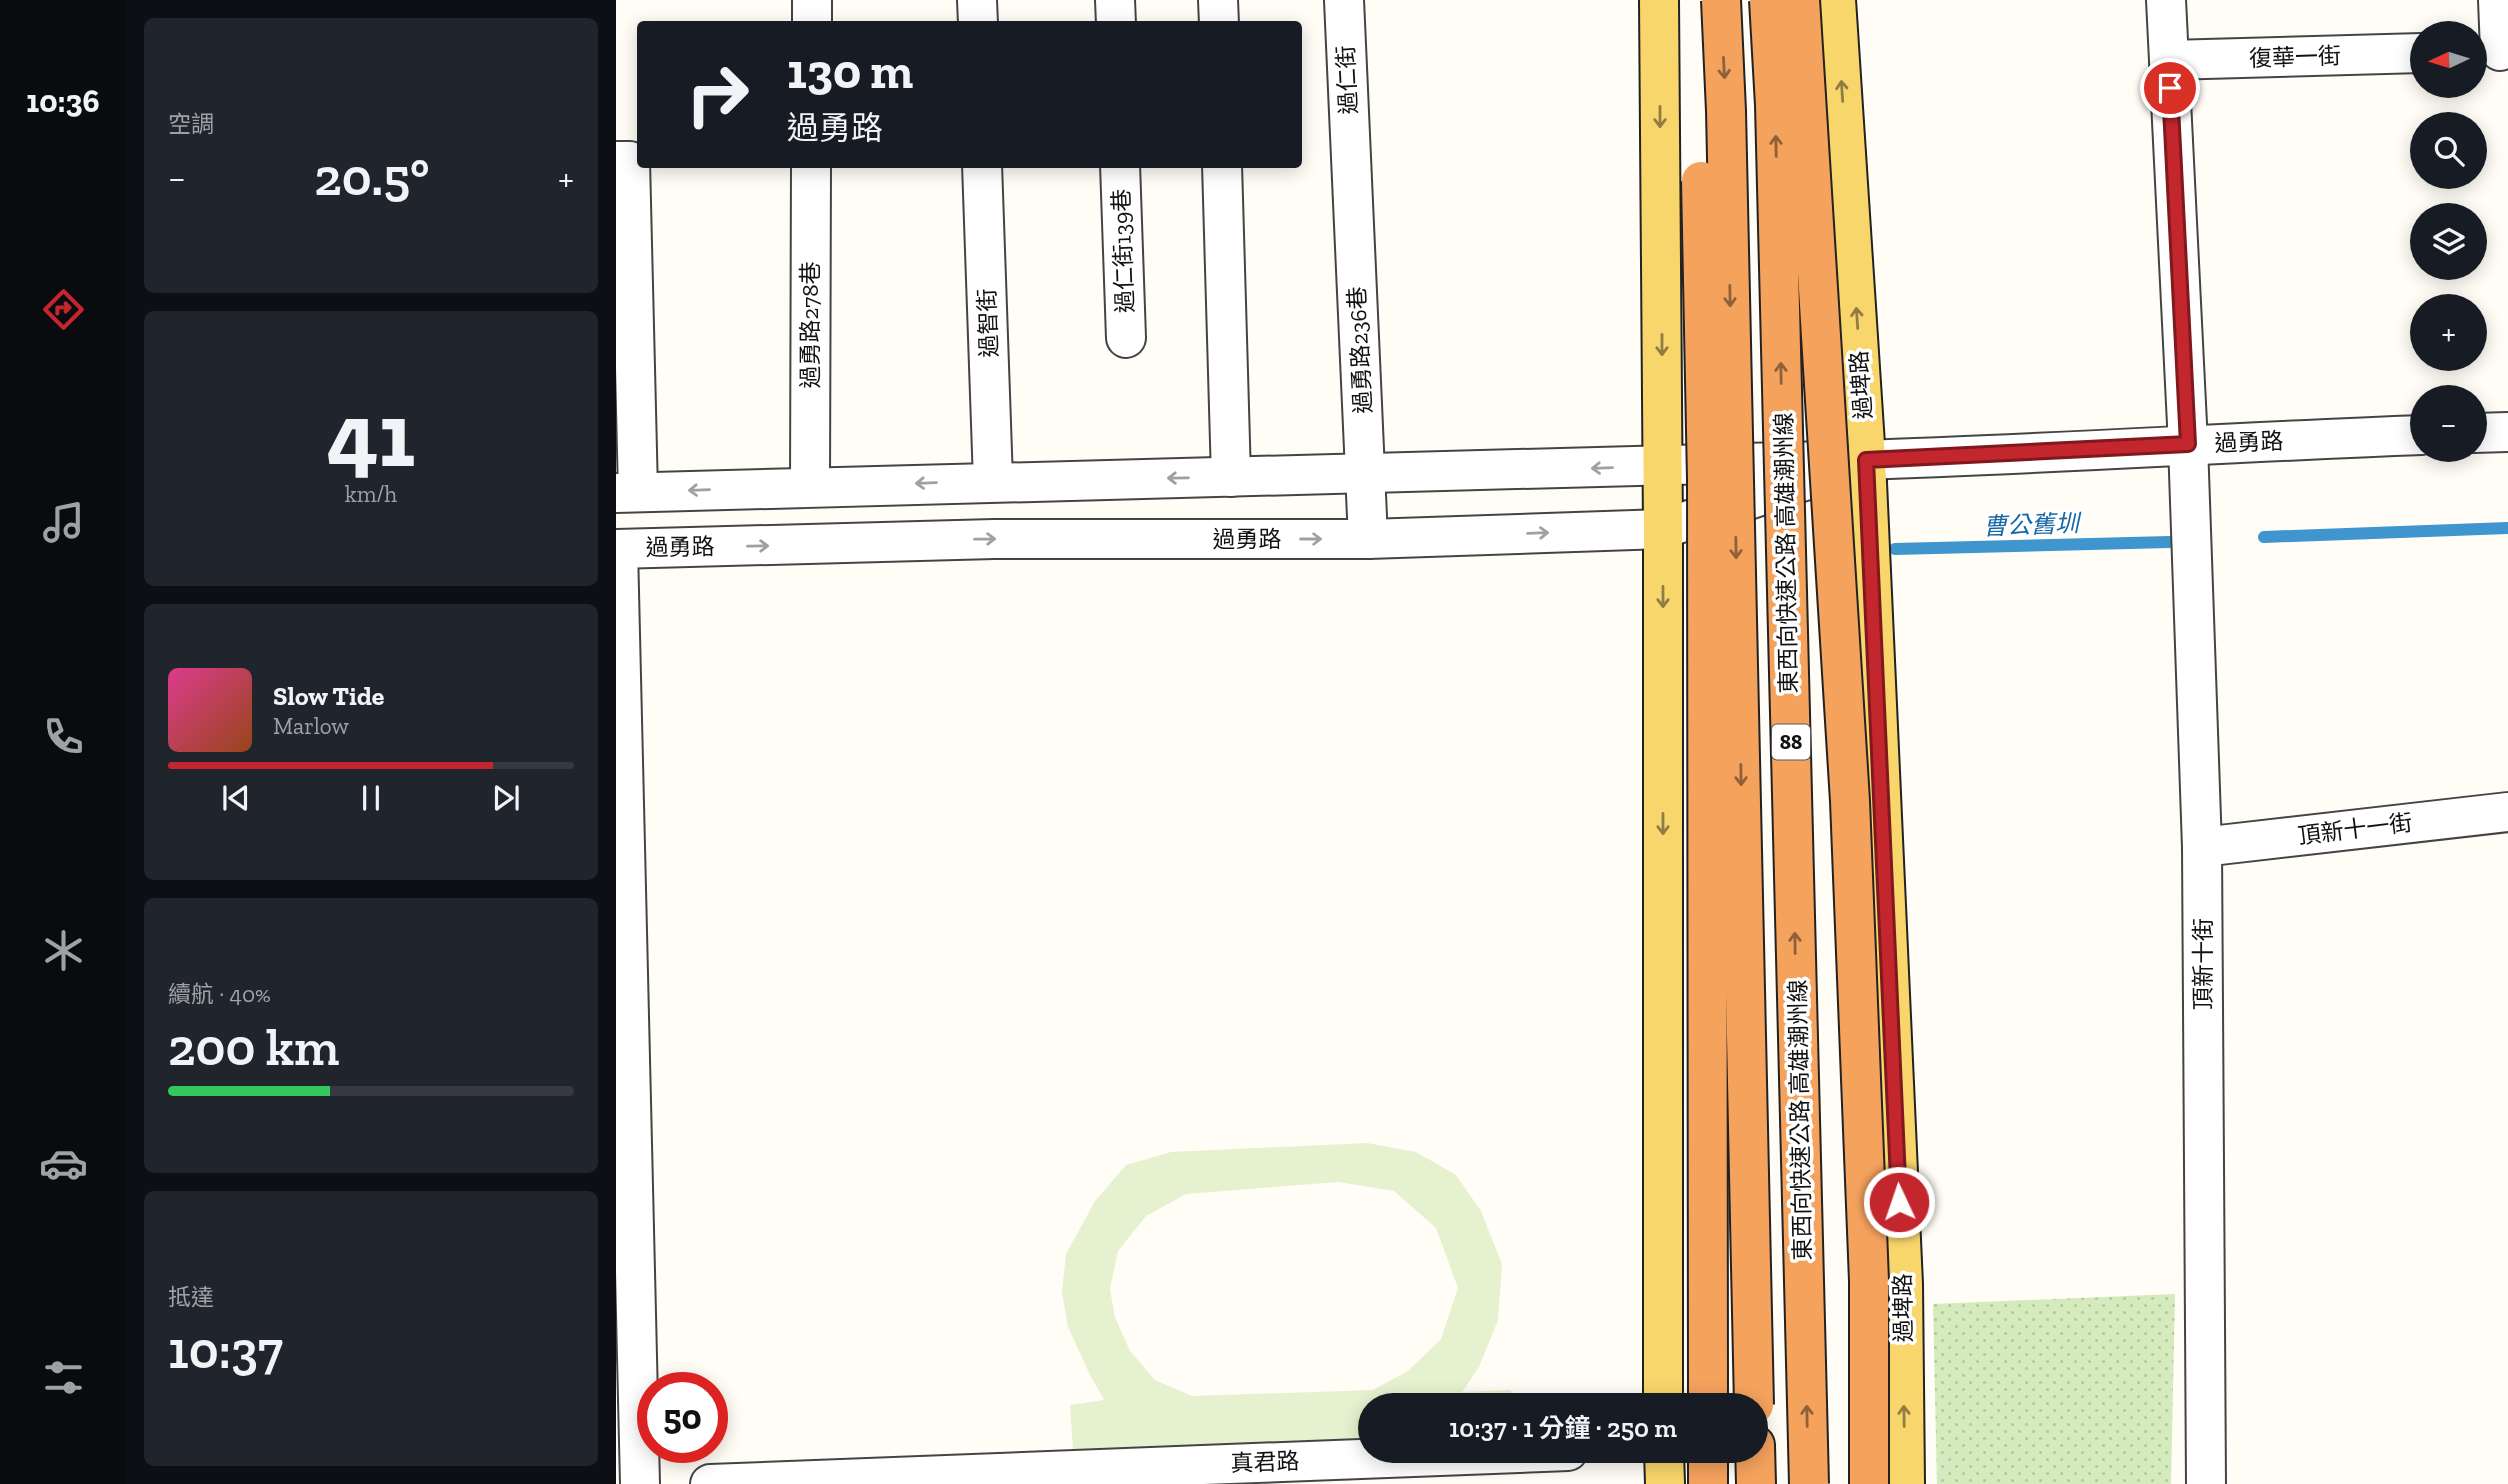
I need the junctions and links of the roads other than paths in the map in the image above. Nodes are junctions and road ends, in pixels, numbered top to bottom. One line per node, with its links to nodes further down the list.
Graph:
1 (812, 0): 14 (street)
2 (977, 0): 15 (street)
3 (1115, 0): 16 (street)
4 (1218, 0): 17 (street)
5 (1344, 0): 21 (street, 過仁街)
6 (1660, 0): 33 (main road, one-way to 33)
7 (1697, 0): 46 (highway, bridge)
8 (1721, 0): 47 (highway, 88, one-way to 47, bridge)
9 (1769, 0): 58 (highway, 東西向快速公路 高雄潮州線 / 88, one-way to 9, bridge)
10 (1800, 0): 59 (highway, bridge)
11 (1836, 0): 32 (main road, 過埤路, one-way to 11)
12 (2166, 0): 20 (street, 頂新十街)
13 (2497, 0): 18 (street)
14 (812, 21)
15 (978, 21)
16 (1116, 21)
17 (1219, 21)
18 (2494, 51)
19 (2410, 53): 20 (street, 復華一街)
20 (2169, 60): 31 (street, 頂新十街)
21 (1351, 160): 34 (street, 過勇路236巷)
22 (616, 161): 38 (street)
23 (811, 168): 37 (street, 過勇路278巷)
24 (982, 168): 36 (street, 過智街)
25 (1120, 168): 27 (street, 過仁街139巷)
26 (1222, 168): 35 (street)
27 (1126, 338)
28 (2508, 432): 29 (street)
29 (2487, 433)
30 (2410, 435): 31 (street, 過勇路)
31 (2188, 444): 32 (street, 過勇路); 43 (street, 頂新十街)
32 (1866, 460): 33 (street, 過勇路); 39 (street, 過勇路); 60 (main road, 過埤路, one-way to 32)
33 (1662, 466): 34 (street, 過勇路, one-way to 34); 39 (main road)
34 (1365, 475): 35 (street, 過勇路); 40 (street, 過勇路236巷)
35 (1231, 477): 36 (street, 過勇路, one-way to 36)
36 (993, 481): 37 (street, 過勇路, one-way to 37)
37 (810, 486): 38 (street, 過勇路, one-way to 38)
38 (627, 492)
39 (1663, 529): 40 (street, 過勇路, one-way to 39); 45 (main road, one-way to 45)
40 (1368, 539): 41 (street, 過勇路, one-way to 40)
41 (617, 549): 44 (street)
42 (2508, 812): 43 (street, 頂新十一街)
43 (2202, 847): 61 (street, 頂新十街)
44 (622, 1014): 53 (street)
45 (1664, 1393)
46 (1708, 1393)
47 (1754, 1393)
48 (1358, 1461): 52 (street, 真君路)
49 (1664, 1463): 55 (main road)
50 (1708, 1463): 56 (highway)
51 (1755, 1463): 57 (highway)
52 (982, 1479): 54 (street, 真君路)
53 (640, 1484)
54 (710, 1484)
55 (1664, 1484)
56 (1708, 1484)
57 (1756, 1484)
58 (1809, 1484)
59 (1869, 1484)
60 (1905, 1484)
61 (2206, 1484)

